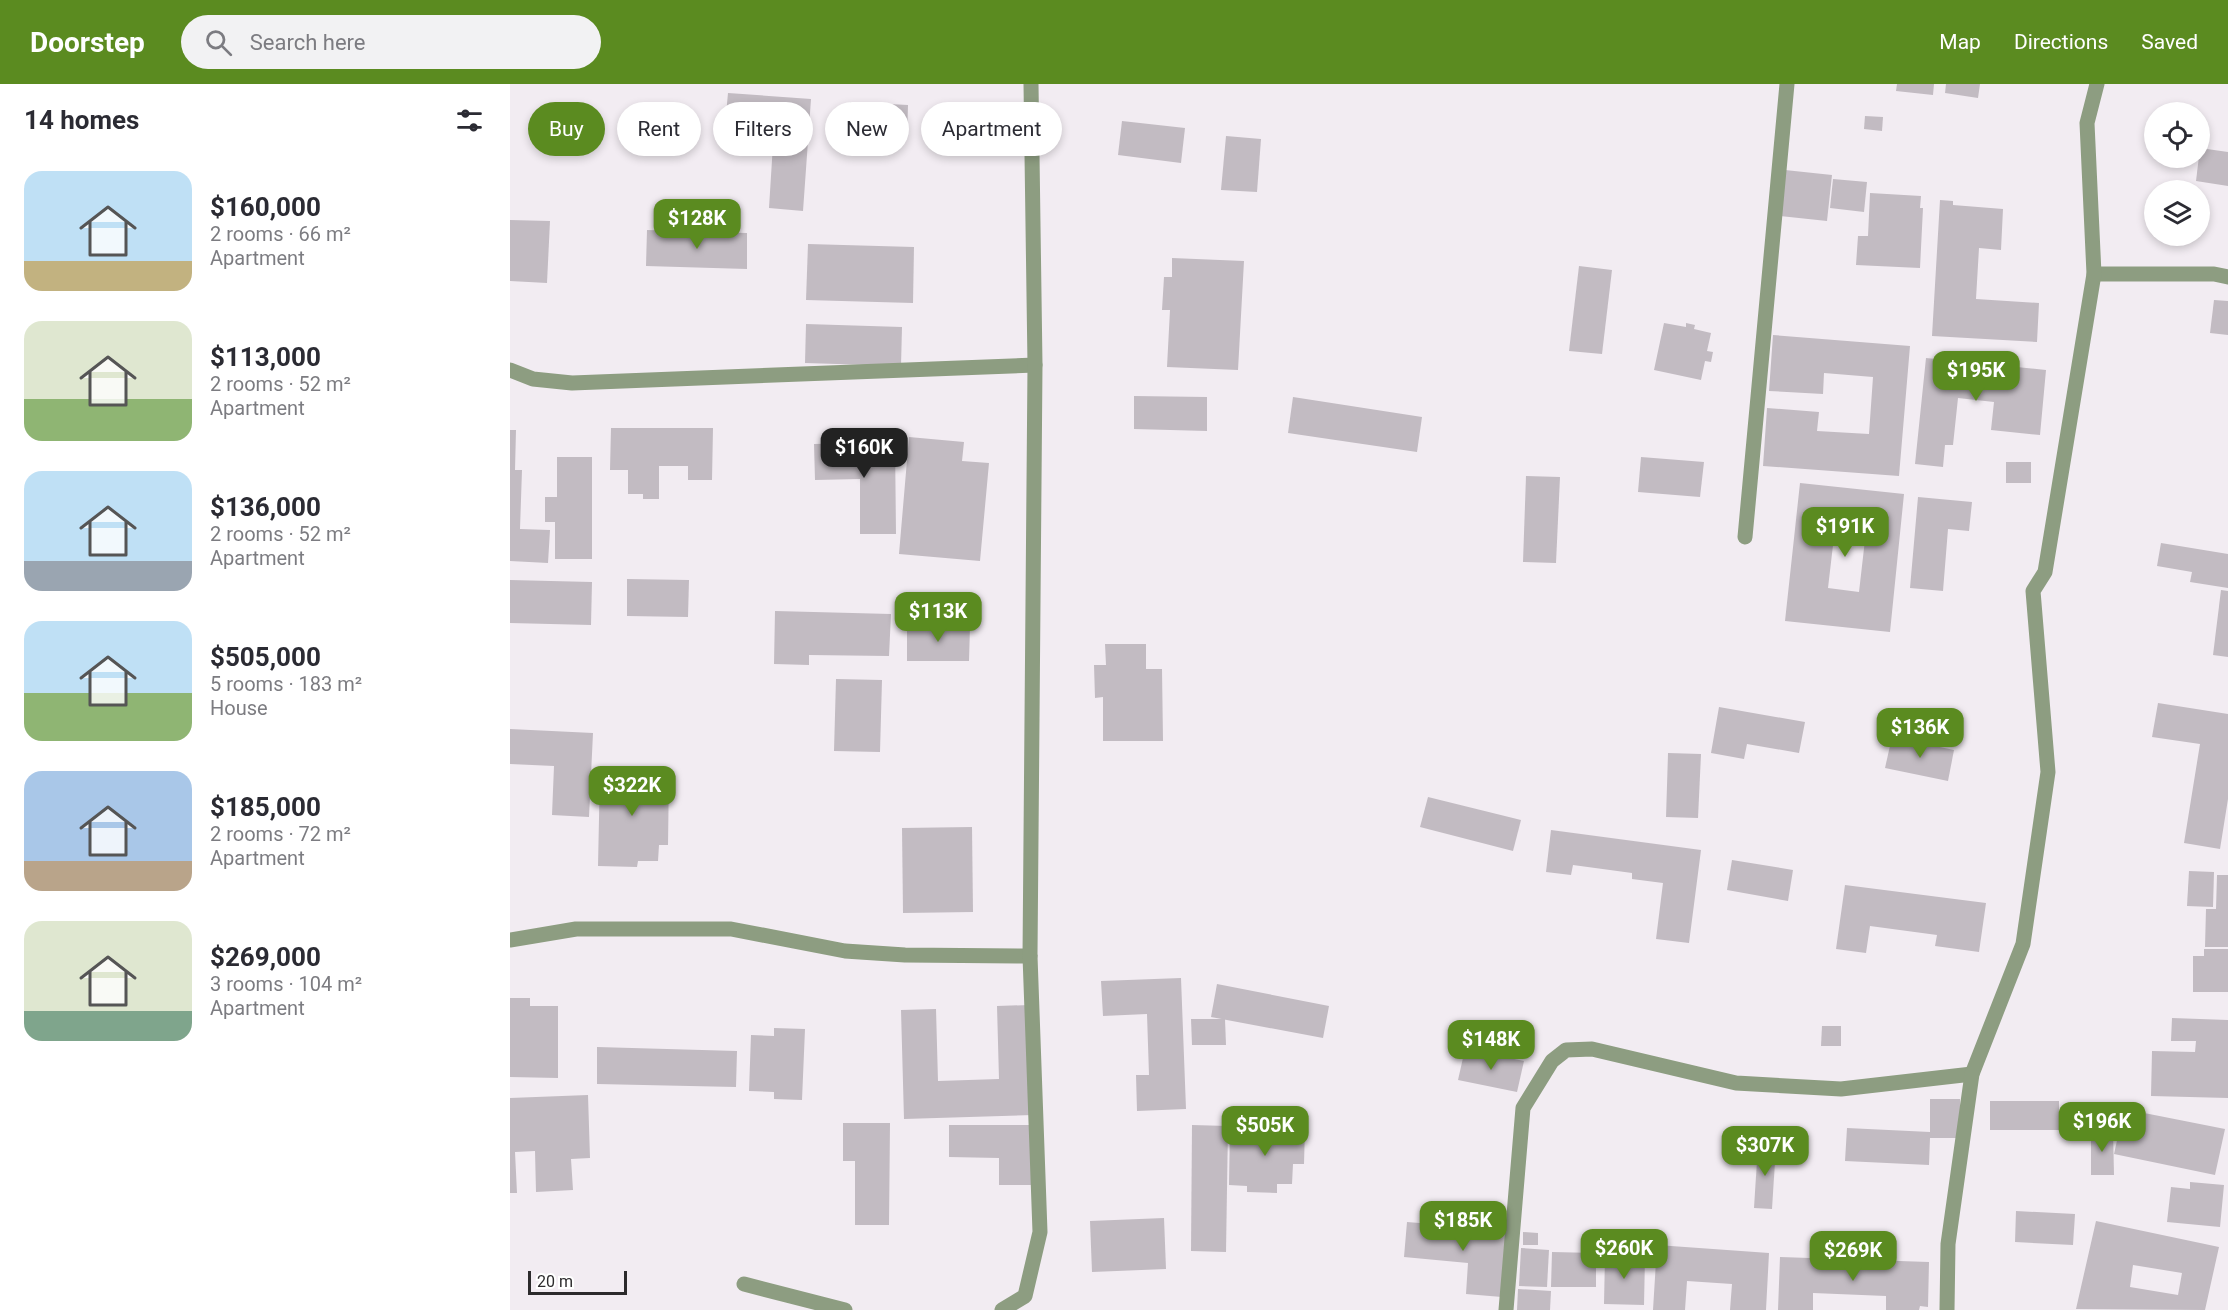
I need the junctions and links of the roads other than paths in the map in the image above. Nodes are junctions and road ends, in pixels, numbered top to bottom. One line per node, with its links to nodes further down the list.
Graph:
1 (1031, 84): 6 (street)
2 (1787, 84): 8 (street)
3 (2097, 84): 4 (street)
4 (2094, 274): 5 (street); 11 (street)
5 (2228, 277)
6 (1035, 365): 7 (street); 10 (street)
7 (510, 370)
8 (1745, 537)
9 (510, 940): 10 (street)
10 (1030, 957): 13 (street)
11 (1972, 1074): 16 (street); 17 (street)
12 (744, 1284): 14 (street)
13 (1026, 1303): 15 (street)
14 (845, 1310)
15 (1002, 1310)
16 (1506, 1310)
17 (1947, 1310)

